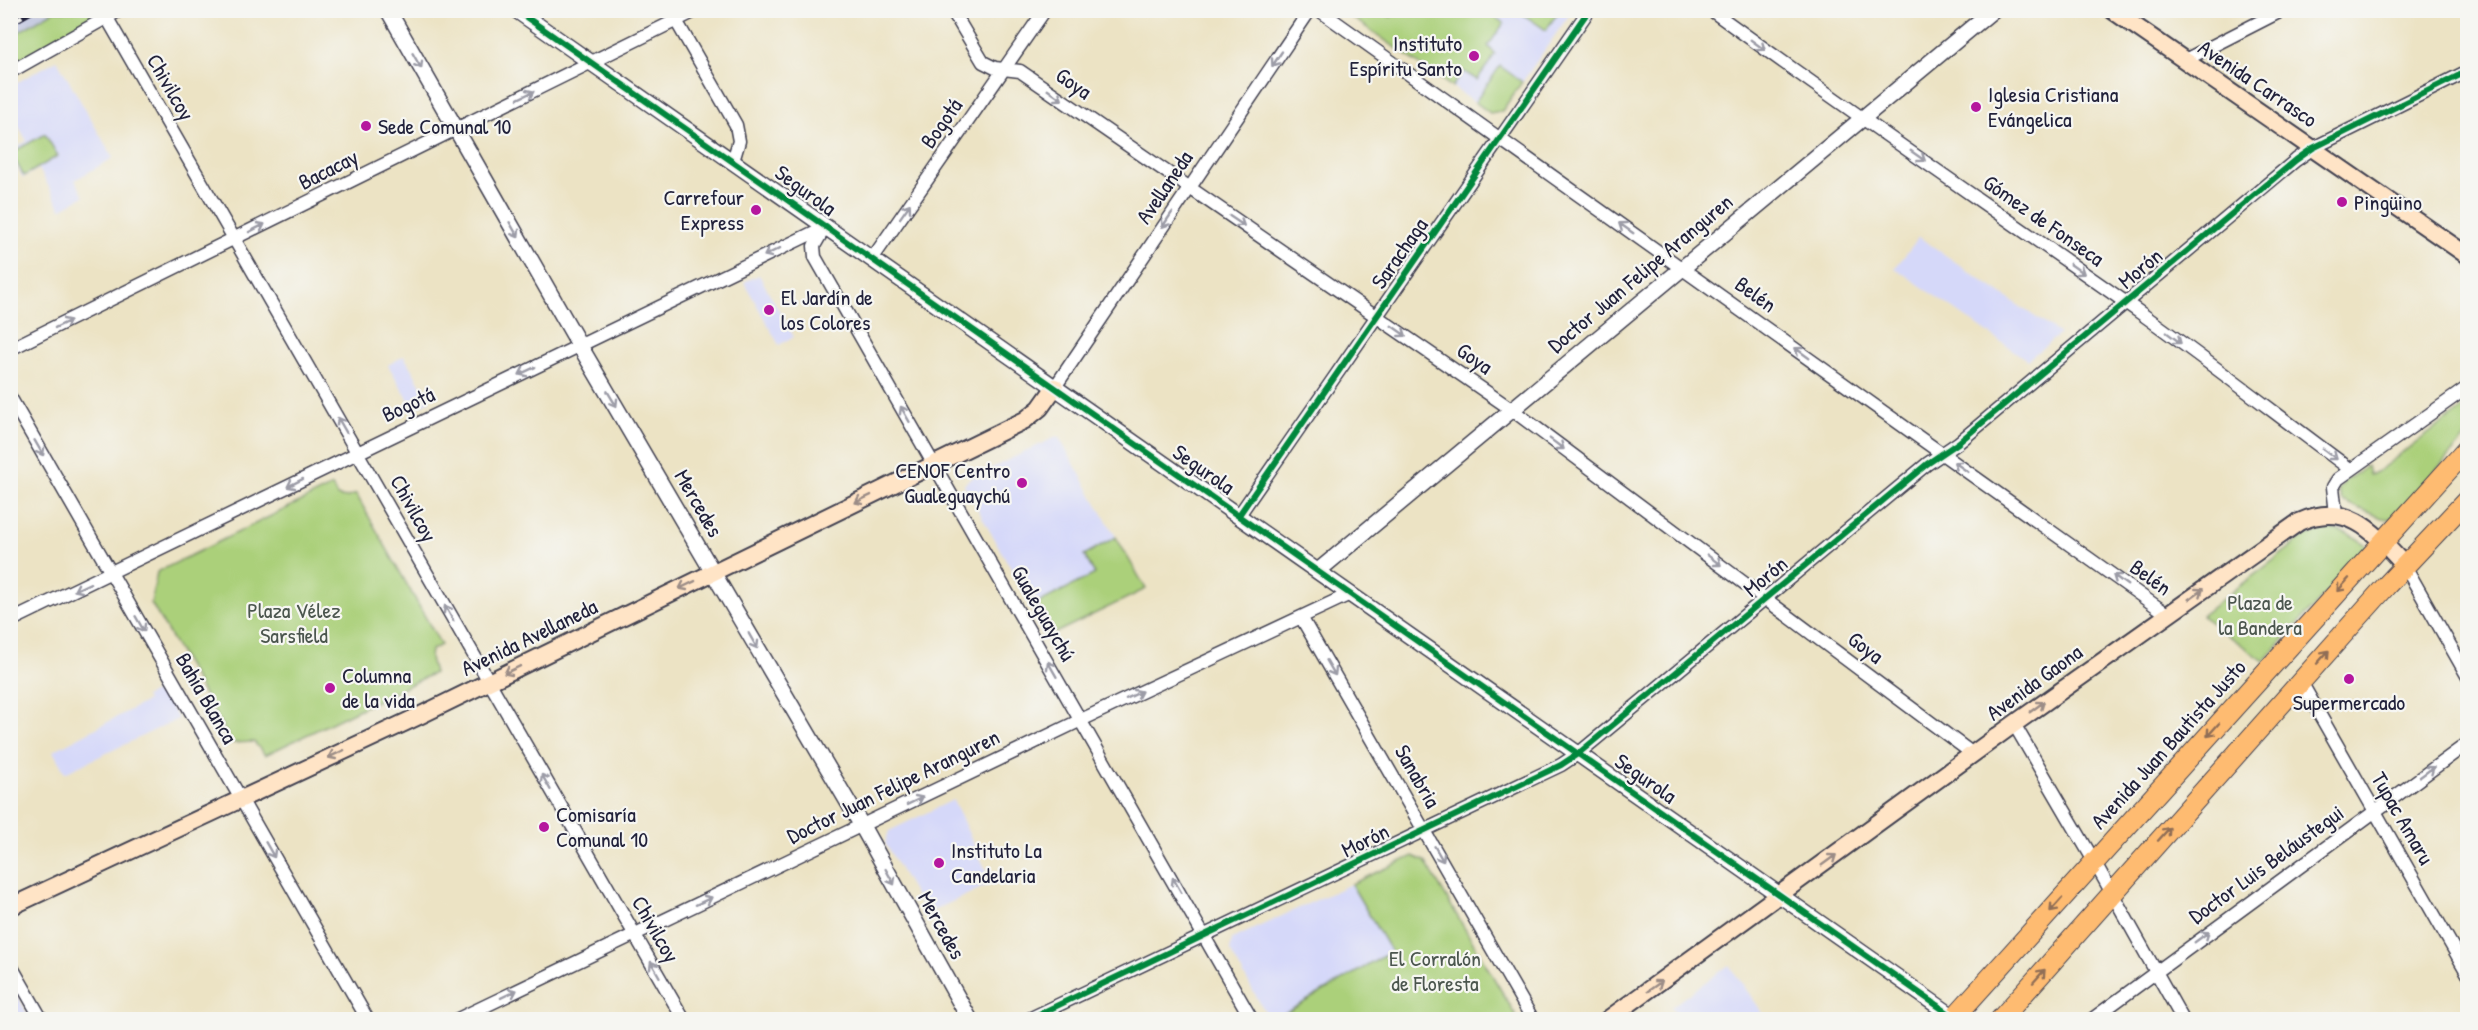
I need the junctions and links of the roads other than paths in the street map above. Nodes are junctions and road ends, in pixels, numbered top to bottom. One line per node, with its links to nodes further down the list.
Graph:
1 (120, 10): 15 (street)
2 (388, 10): 22 (street, Mercedes, one-way to 22)
3 (516, 10): 17 (street, Segurola)
4 (697, 10): 14 (street, Bacacay)
5 (952, 10): 18 (street, Goya)
6 (1045, 10): 18 (street, Bogotá)
7 (1310, 10): 26 (street, Avellaneda, one-way to 26)
8 (1319, 10): 23 (street, Belén)
9 (1588, 10): 23 (street, Sarachaga)
10 (1711, 10): 21 (street, Gómez de Fonseca, one-way to 21)
11 (1993, 10): 21 (street, Doctor Juan Felipe Aranguren)
12 (2112, 10): 16 (main road, Avenida Carrasco)
13 (2283, 10): 16 (street)
14 (673, 16): 17 (street, Bacacay); 25 (street)
15 (107, 18): 20 (street); 28 (street, Chivilcoy)
16 (2185, 60): 24 (main road, Avenida Carrasco)
17 (592, 63): 22 (street, Bacacay, one-way to 17); 25 (street, Segurola)
18 (1004, 69): 26 (street, Goya, one-way to 26); 30 (street, Bogotá, one-way to 18)
19 (2468, 71): 24 (street, Morón)
20 (10, 72)
21 (1862, 119): 31 (street, Doctor Juan Felipe Aranguren); 32 (street, Gómez de Fonseca, one-way to 32)
22 (456, 129): 28 (street, Bacacay, one-way to 22); 34 (street, Mercedes, one-way to 34)
23 (1501, 139): 31 (street, Belén, one-way to 23); 33 (street, Sarachaga)
24 (2313, 148): 29 (main road, Avenida Carrasco); 32 (street, Morón)
25 (734, 161): 27 (street, Segurola)
26 (1189, 188): 33 (street, Goya, one-way to 33); 36 (street, Avellaneda, one-way to 36)
27 (825, 226): 30 (street, Segurola); 34 (street, Bogotá, one-way to 34); 43 (street, Gualeguaychú, one-way to 27)
28 (234, 240): 35 (street, Bacacay, one-way to 28); 41 (street, Chivilcoy, one-way to 28)
29 (2468, 256)
30 (872, 259): 36 (street, Segurola)
31 (1682, 267): 39 (street, Doctor Juan Felipe Aranguren); 42 (street, Belén, one-way to 31)
32 (2126, 303): 42 (street, Morón); 44 (street, Gómez de Fonseca, one-way to 44)
33 (1377, 315): 39 (street, Goya, one-way to 39); 47 (street, Sarachaga)
34 (580, 346): 41 (street, Bogotá, one-way to 41); 51 (street, Mercedes, one-way to 51)
35 (10, 350)
36 (1055, 387): 43 (main road, Avenida Avellaneda); 47 (street, Segurola)
37 (2468, 387): 44 (street)
38 (10, 397): 52 (street, Bahía Blanca, one-way to 52)
39 (1511, 410): 50 (street, Doctor Juan Felipe Aranguren); 54 (street, Goya, one-way to 54)
40 (2468, 448): 48 (main road, Avenida Juan Bautista Justo)
41 (358, 451): 52 (street, Bogotá, one-way to 52); 59 (street, Chivilcoy, one-way to 41)
42 (1942, 454): 54 (street, Morón); 55 (street, Belén, one-way to 42)
43 (934, 464): 51 (main road, Avenida Avellaneda, one-way to 51); 61 (street, Gualeguaychú, one-way to 43)
44 (2349, 469): 46 (street)
45 (2468, 499): 49 (main road)
46 (2336, 514): 48 (main road); 55 (main road, Avenida Gaona, one-way to 46)
47 (1239, 515): 50 (street, Segurola)
48 (2383, 542): 49 (main road); 70 (main road, Avenida Juan Bautista Justo, one-way to 70)
49 (2405, 566): 58 (street); 60 (main road, one-way to 49)
50 (1318, 571): 53 (street, Segurola)
51 (713, 572): 59 (main road, Avenida Avellaneda, one-way to 59); 68 (street, Mercedes, one-way to 68)
52 (111, 573): 57 (street, Bogotá, one-way to 57); 66 (street, Bahía Blanca, one-way to 66)
53 (1350, 594): 56 (street, Doctor Juan Felipe Aranguren); 64 (street, Segurola)
54 (1766, 598): 64 (street, Morón); 65 (street, Goya)
55 (2167, 614): 62 (main road, Avenida Gaona, one-way to 55)
56 (1301, 617): 61 (street, Doctor Juan Felipe Aranguren, one-way to 56); 69 (street, Sanabria, one-way to 69)
57 (10, 621)
58 (2468, 677)
59 (488, 682): 66 (main road, Avenida Avellaneda, one-way to 66); 74 (street, Chivilcoy, one-way to 59)
60 (2301, 682): 67 (street, Tupac Amaru); 71 (main road, one-way to 60)
61 (1081, 720): 68 (street, Doctor Juan Felipe Aranguren, one-way to 61); 75 (street, Gualeguaychú, one-way to 61)
62 (2014, 724): 65 (main road, Avenida Gaona); 70 (street)
63 (2468, 743): 67 (street, Doctor Luis Beláustegui, one-way to 63)
64 (1579, 753): 69 (street, Morón); 72 (street, Segurola)
65 (1973, 754): 72 (main road, Avenida Gaona, one-way to 65)
66 (240, 799): 73 (main road, Avenida Avellaneda); 81 (street, Bahía Blanca, one-way to 81)
67 (2374, 811): 77 (street, Doctor Luis Beláustegui, one-way to 67); 78 (street, Tupac Amaru)
68 (862, 826): 74 (street, Doctor Juan Felipe Aranguren, one-way to 68); 84 (street, Mercedes, one-way to 84)
69 (1426, 830): 75 (street, Morón); 87 (street, Sanabria, one-way to 87)
70 (2094, 861): 71 (street); 79 (main road, Avenida Juan Bautista Justo, one-way to 79)
71 (2112, 893): 77 (street); 89 (main road, one-way to 71)
72 (1782, 894): 79 (street, Segurola); 88 (main road, Avenida Gaona, one-way to 72)
73 (10, 908)
74 (635, 934): 82 (street, Doctor Juan Felipe Aranguren, one-way to 74); 83 (street, Chivilcoy, one-way to 74)
75 (1206, 936): 85 (street, Morón); 86 (street, Gualeguaychú)
76 (10, 964): 80 (street)
77 (2155, 971): 90 (street, Doctor Luis Beláustegui); 91 (street)
78 (2468, 974)
79 (1955, 1019)
80 (42, 1020)
81 (368, 1020)
82 (456, 1020)
83 (684, 1020)
84 (970, 1020)
85 (1027, 1020)
86 (1252, 1020)
87 (1533, 1020)
88 (1607, 1020)
89 (2000, 1020)
90 (2091, 1020)
91 (2183, 1020)

